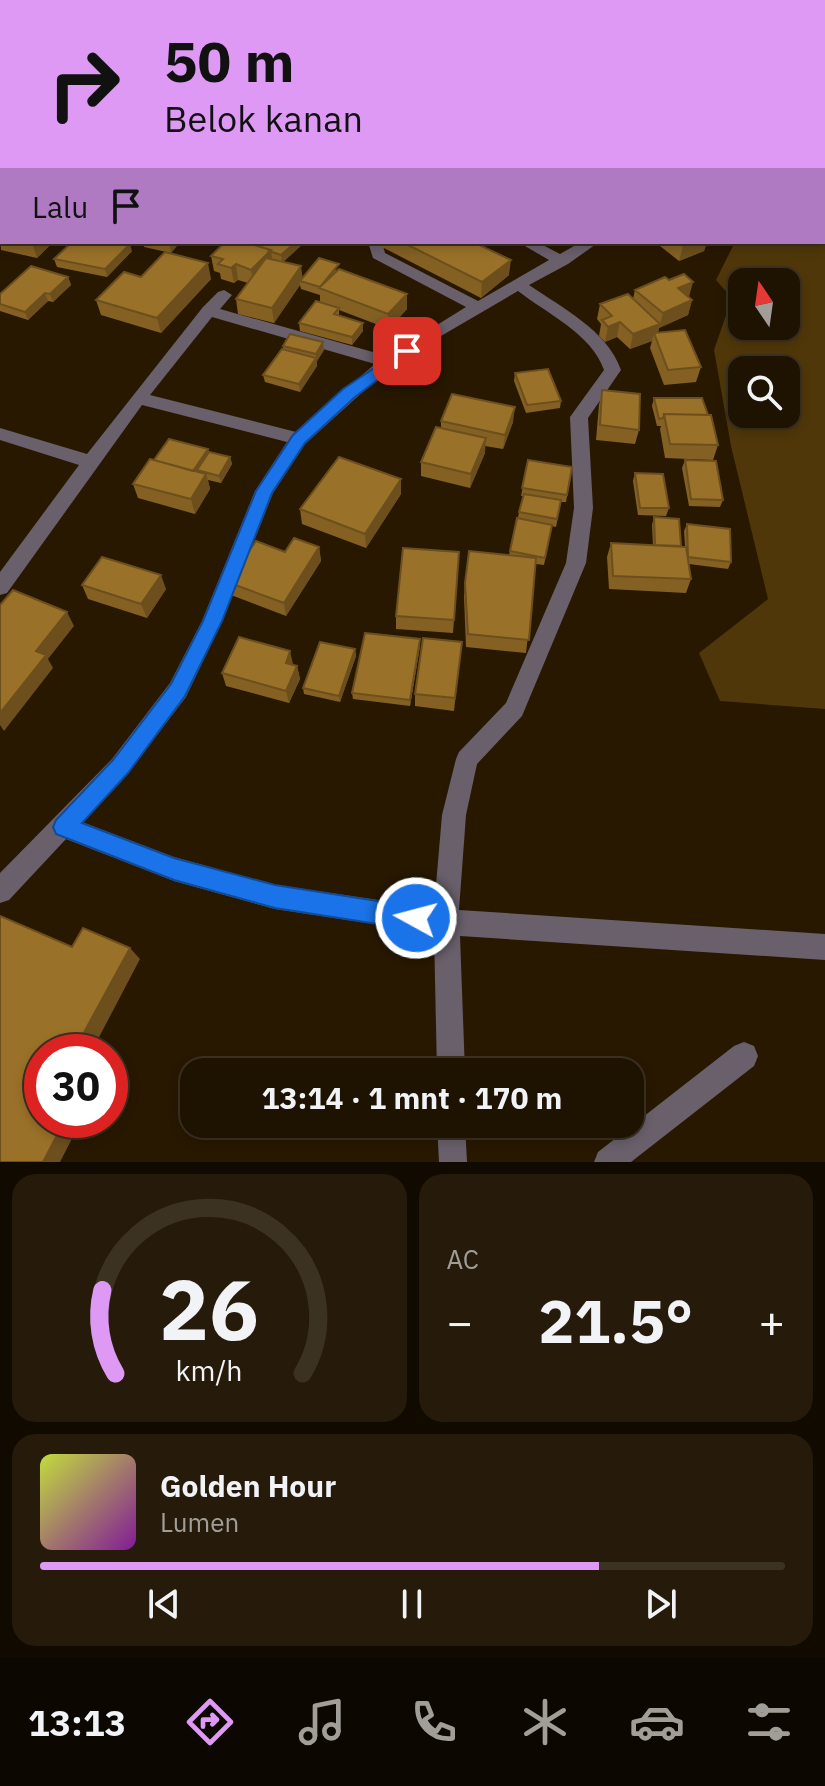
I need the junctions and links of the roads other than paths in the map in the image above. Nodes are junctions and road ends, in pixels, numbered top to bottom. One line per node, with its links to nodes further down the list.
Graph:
1 (375, 244): 7 (street)
2 (529, 244): 4 (street)
3 (589, 244): 4 (street)
4 (563, 261): 5 (street)
5 (519, 285): 7 (street); 17 (street)
6 (224, 295): 8 (street)
7 (478, 307): 9 (street)
8 (209, 311): 9 (street); 10 (street)
9 (390, 363): 12 (street)
10 (138, 398): 12 (street); 13 (street)
11 (0, 434): 13 (street)
12 (299, 439): 15 (street)
13 (92, 462): 14 (street)
14 (0, 587)
15 (64, 827): 16 (street); 17 (street)
16 (0, 891)
17 (446, 922): 18 (street); 20 (street)
18 (825, 947)
19 (744, 1056): 23 (street)
20 (451, 1058)
21 (452, 1138): 22 (street)
22 (453, 1162)
23 (608, 1162)

